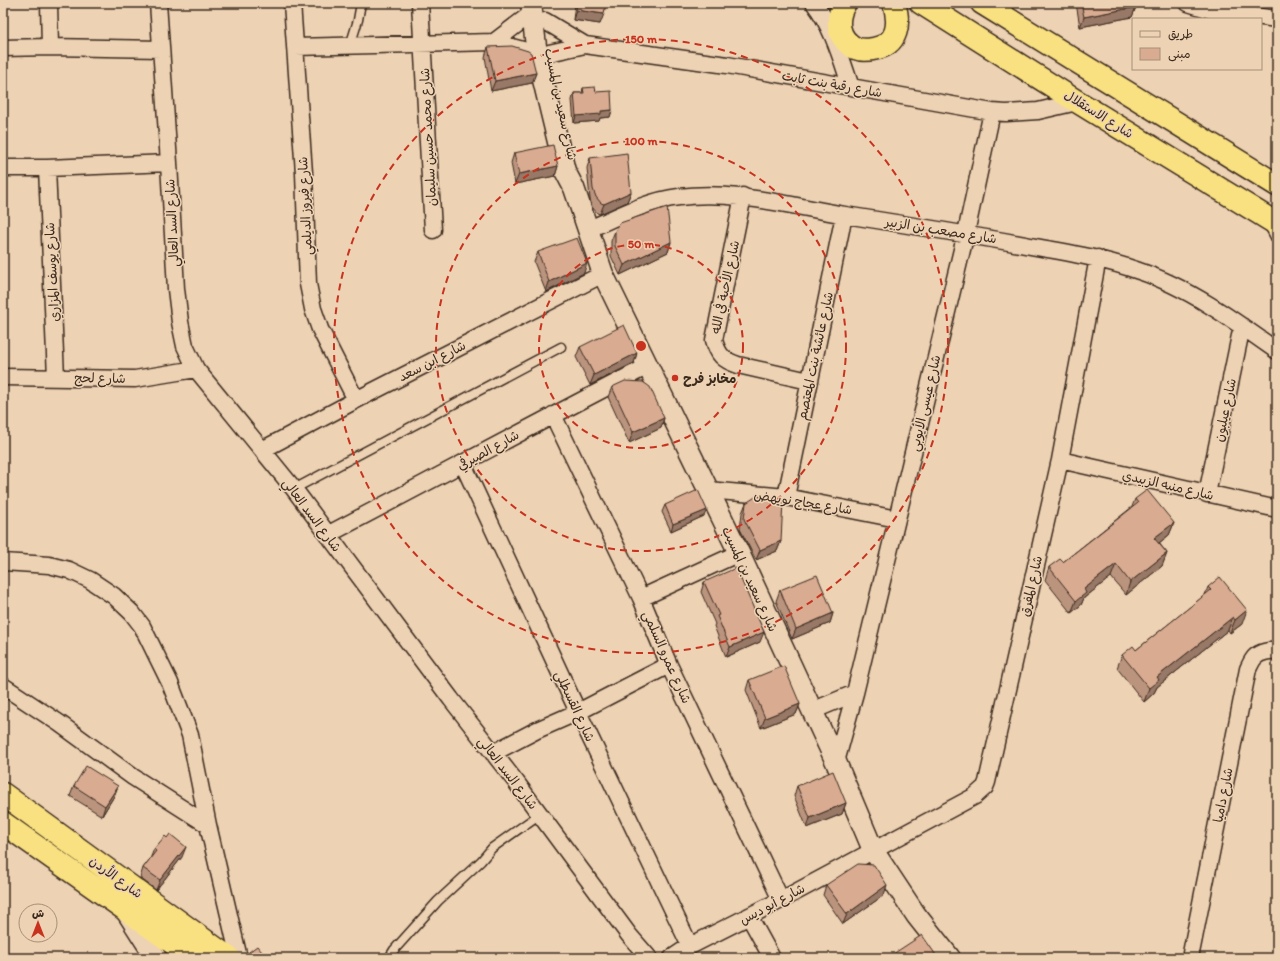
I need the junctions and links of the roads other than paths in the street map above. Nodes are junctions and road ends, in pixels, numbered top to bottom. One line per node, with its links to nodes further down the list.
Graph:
1 (49, 3): 19 (street)
2 (158, 3): 22 (street, شارع السد العالي)
3 (292, 3): 20 (street, شارع فيروز الديلمي)
4 (361, 3): 18 (lane)
5 (420, 3): 16 (street, شارع محمد حسين سليمان)
6 (814, 3): 25 (street)
7 (845, 3): 8 (highway)
8 (894, 3)
9 (921, 3): 24 (highway, شارع الاستقلال)
10 (982, 3): 12 (highway)
11 (1188, 3): 14 (street)
12 (1002, 9): 32 (highway)
13 (538, 10): 15 (street); 17 (street, شارع رقية بنت ثابت); 23 (street, شارع سعيد بن المسيب)
14 (1277, 19)
15 (494, 42): 16 (street); 23 (street)
16 (422, 44): 18 (street); 36 (street, شارع محمد حسين سليمان)
17 (585, 44): 23 (street, شارع رقية بنت ثابت); 25 (street, شارع رقية بنت ثابت)
18 (350, 46): 20 (street)
19 (50, 47): 21 (street); 22 (street)
20 (295, 47): 50 (street, شارع فيروز الديلمي)
21 (3, 48)
22 (161, 49): 29 (street, شارع السد العالي)
23 (544, 54): 37 (street, شارع سعيد بن المسيب)
24 (1039, 77): 26 (highway, شارع الاستقلال); 27 (street)
25 (851, 87): 28 (street, شارع رقية بنت ثابت)
26 (1077, 102): 27 (street, شارع رقية بنت ثابت); 35 (highway, شارع الاستقلال)
27 (1036, 111): 28 (street, شارع رقية بنت ثابت)
28 (992, 112): 38 (street, شارع عيسى الأيوبي)
29 (169, 164): 31 (street); 46 (street, شارع السد العالي)
30 (3, 168): 31 (street)
31 (47, 168): 48 (street, شارع يوسف المزاري)
32 (1277, 185)
33 (743, 196): 34 (street, شارع مصعب بن الزبير); 37 (street, شارع مصعب بن الزبير); 49 (street, شارع الأحبة في الله)
34 (844, 215): 38 (street, شارع مصعب بن الزبير); 49 (street, شارع عائشة بنت المعتصم)
35 (1271, 220): 39 (lane)
36 (433, 230)
37 (587, 230): 41 (street, شارع سعيد بن المسيب)
38 (966, 233): 40 (street, شارع مصعب بن الزبير); 60 (street, شارع عيسى الأيوبي)
39 (1277, 241)
40 (1098, 258): 42 (street, شارع مصعب بن الزبير); 53 (street, شارع المفرق)
41 (602, 274): 45 (street, شارع سعيد بن المسيب); 50 (street, شارع ابن سعد)
42 (1242, 326): 44 (street, شارع مصعب بن الزبير); 57 (street, شارع عيلبون)
43 (561, 347): 55 (lane)
44 (1277, 351)
45 (648, 366): 51 (street, شارع الصيرفي); 56 (street, شارع سعيد بن المسيب)
46 (196, 369): 48 (street, شارع لحج); 52 (street, شارع السد العالي)
47 (3, 377): 48 (street, شارع لحج)
48 (56, 377)
49 (809, 381): 58 (street, شارع عائشة بنت المعتصم)
50 (356, 400): 52 (street, شارع ابن سعد)
51 (553, 415): 54 (street, شارع الصيرفي); 64 (street, شارع عمرو السلمي)
52 (262, 450): 55 (street, شارع السد العالي)
53 (1060, 460): 57 (street, شارع منبه الزبيدي); 77 (street, شارع المفرق)
54 (463, 464): 61 (street, شارع الصيرفي); 70 (street, شارع القسطلي)
55 (294, 489): 61 (street, شارع السد العالي)
56 (708, 490): 58 (street, شارع عجاج نويهض); 62 (street, شارع سعيد بن المسيب)
57 (1208, 494): 59 (street, شارع منبه الزبيدي)
58 (786, 498): 60 (street, شارع عجاج نويهض)
59 (1277, 509)
60 (897, 519): 68 (street, شارع عيسى الأيوبي)
61 (327, 535): 71 (street, شارع السد العالي)
62 (739, 553): 64 (street); 69 (street, شارع سعيد بن المسيب)
63 (3, 562): 76 (street)
64 (641, 598): 66 (street, شارع عمرو السلمي)
65 (1277, 651): 91 (street, شارع داميا)
66 (670, 666): 70 (street); 78 (street, شارع عمرو السلمي)
67 (3, 686): 76 (street)
68 (855, 693): 69 (street); 72 (street, شارع عيسى الأيوبي)
69 (812, 711): 72 (street, شارع سعيد بن المسيب)
70 (578, 712): 71 (street); 81 (street, شارع القسطلي)
71 (493, 753): 74 (street, شارع السد العالي)
72 (836, 762): 77 (street, شارع سعيد بن المسيب)
73 (3, 794): 84 (highway, شارع الأردن)
74 (540, 814): 86 (lane); 87 (street, شارع السد العالي)
75 (3, 823): 79 (highway, شارع الأردن)
76 (208, 825): 85 (street)
77 (873, 850): 78 (street, شارع أبو ديس); 90 (street, شارع سعيد بن المسيب)
78 (781, 900): 80 (street, شارع أبو ديس)
79 (126, 911): 82 (street); 83 (highway, شارع الأردن)
80 (749, 916): 81 (street, شارع أبو ديس); 89 (street)
81 (690, 946): 88 (street, شارع أبو ديس)
82 (156, 958)
83 (194, 958)
84 (230, 958)
85 (239, 958)
86 (389, 958)
87 (649, 958)
88 (672, 958)
89 (772, 958)
90 (950, 958)
91 (1190, 958)

